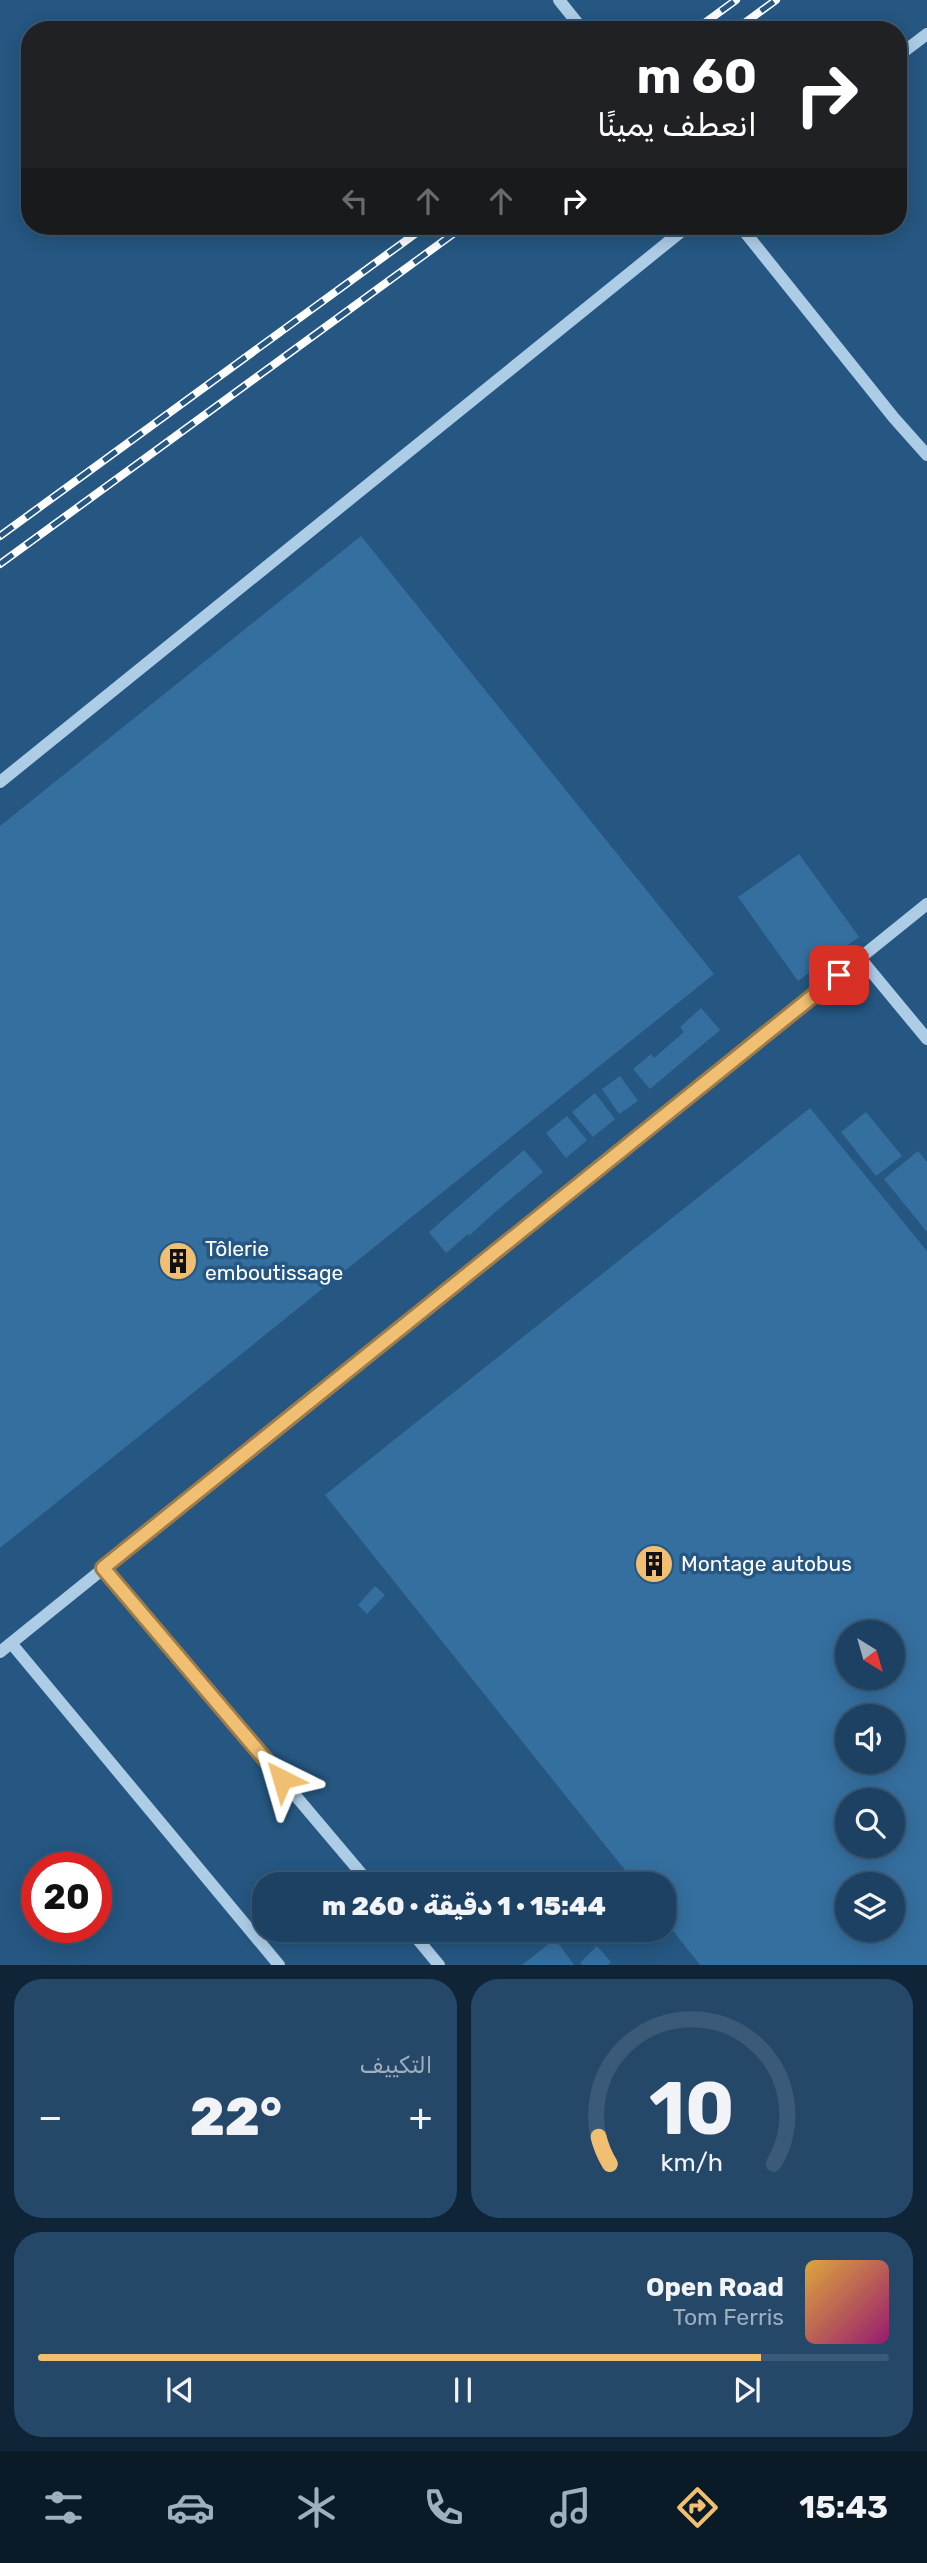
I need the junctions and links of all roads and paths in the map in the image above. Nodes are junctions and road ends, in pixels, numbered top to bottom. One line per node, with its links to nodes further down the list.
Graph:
1 (559, 0): 2 (lane)
2 (576, 21)
3 (927, 34): 4 (lane)
4 (907, 49)
5 (677, 235): 8 (lane)
6 (747, 235): 7 (lane)
7 (927, 455)
8 (0, 782)
9 (927, 904): 10 (lane)
10 (860, 958): 11 (lane); 12 (lane)
11 (927, 1039)
12 (103, 1568): 13 (lane); 15 (lane)
13 (11, 1643): 14 (lane); 17 (lane)
14 (0, 1652)
15 (360, 1872)
16 (420, 1942): 18 (lane)
17 (279, 1965)
18 (439, 1965)

